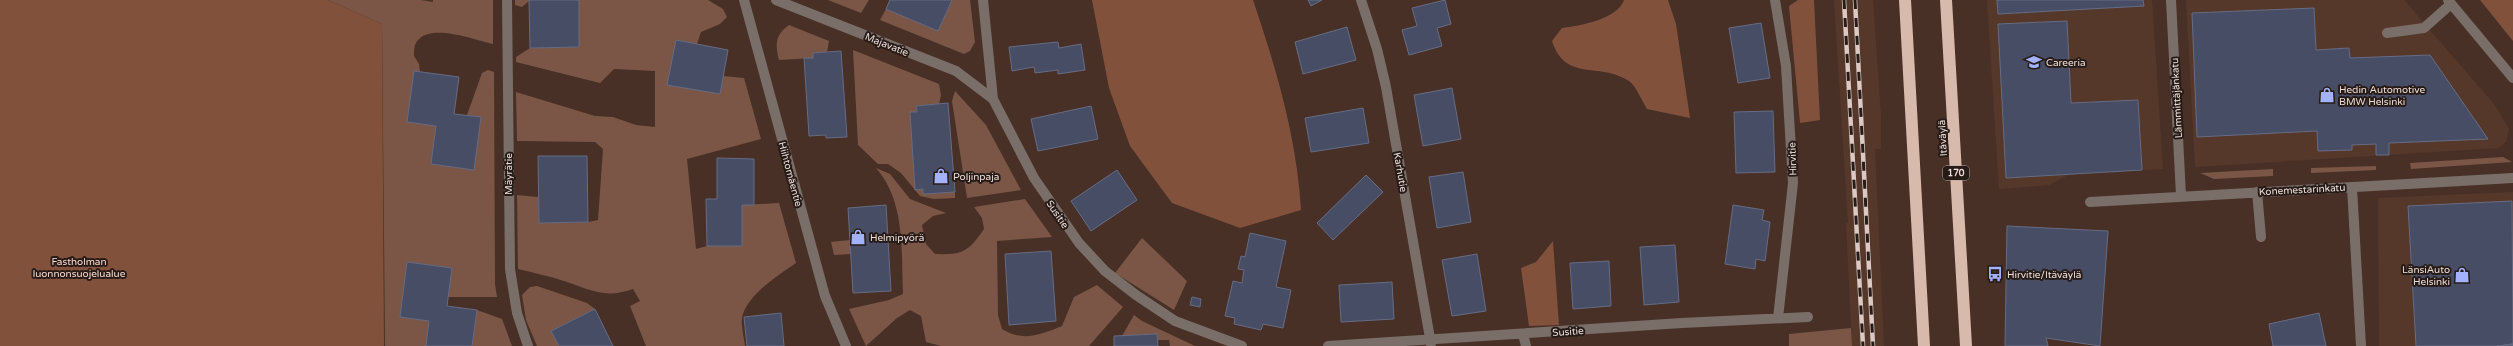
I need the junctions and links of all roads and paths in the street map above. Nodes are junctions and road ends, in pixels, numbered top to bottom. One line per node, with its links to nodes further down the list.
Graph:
1 (507, 0): 24 (street, Mäyrätie)
2 (744, 0): 25 (street, Hiihtomäentie)
3 (776, 0): 13 (street, Majavatie)
4 (983, 0): 13 (street, Susitie)
5 (1361, 0): 23 (street, Karhutie)
6 (1776, 0): 21 (street, Hirvitie)
7 (1905, 0): 29 (highway)
8 (1946, 0): 30 (highway, Itäväylä / 170)
9 (2171, 0): 17 (street, Lämmittäjänkatu)
10 (2449, 2): 11 (street); 12 (street)
11 (2387, 33)
12 (2513, 78)
13 (993, 99): 26 (street, Susitie)
14 (2513, 178): 15 (street, Konemestarinkatu)
15 (2352, 187): 16 (street, Konemestarinkatu); 31 (street)
16 (2257, 192): 17 (street, Konemestarinkatu); 19 (street)
17 (2181, 196): 18 (street, Konemestarinkatu)
18 (2090, 202)
19 (2261, 237)
20 (1808, 317): 21 (street, Susitie)
21 (1778, 318): 22 (street, Susitie)
22 (1523, 334): 23 (street, Susitie); 28 (street)
23 (1430, 343): 27 (street, Susitie)
24 (528, 346)
25 (846, 346)
26 (1242, 346)
27 (1328, 346)
28 (1526, 346)
29 (1924, 346)
30 (1966, 346)
31 (2361, 346)

